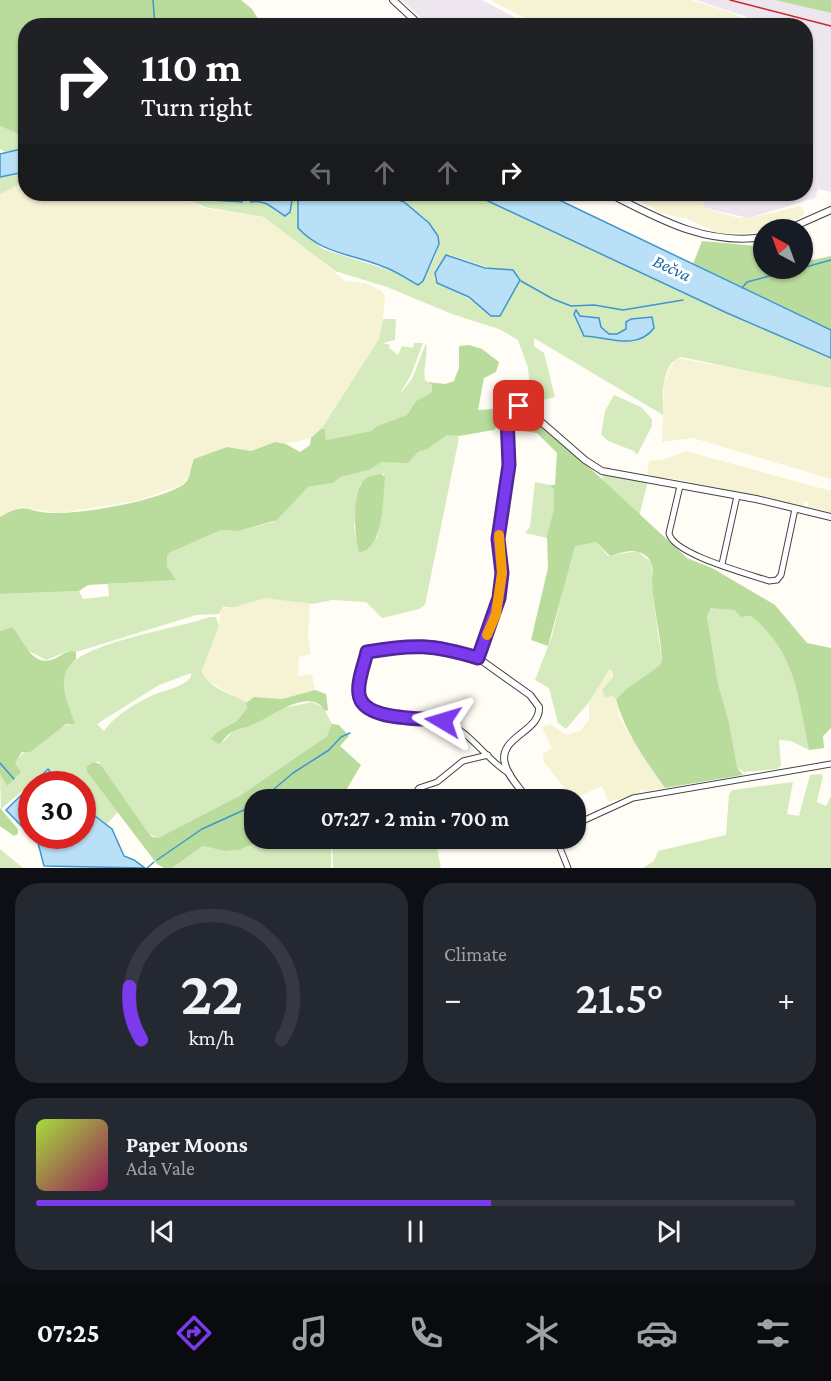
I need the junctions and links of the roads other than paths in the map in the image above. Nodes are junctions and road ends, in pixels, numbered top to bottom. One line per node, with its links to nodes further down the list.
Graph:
1 (393, 0): 2 (street)
2 (412, 18)
3 (625, 201): 6 (street)
4 (831, 210): 5 (street)
5 (811, 219)
6 (753, 238)
7 (680, 486): 8 (street); 11 (street); 12 (street)
8 (737, 496): 9 (street); 11 (street)
9 (795, 508): 10 (street); 11 (street)
10 (831, 517)
11 (722, 564)
12 (478, 658): 13 (street); 15 (street)
13 (488, 755): 15 (street); 16 (street)
14 (831, 764): 18 (street)
15 (510, 774): 17 (street)
16 (420, 789)
17 (520, 789)
18 (586, 819)
19 (560, 849): 20 (street)
20 (568, 868)

